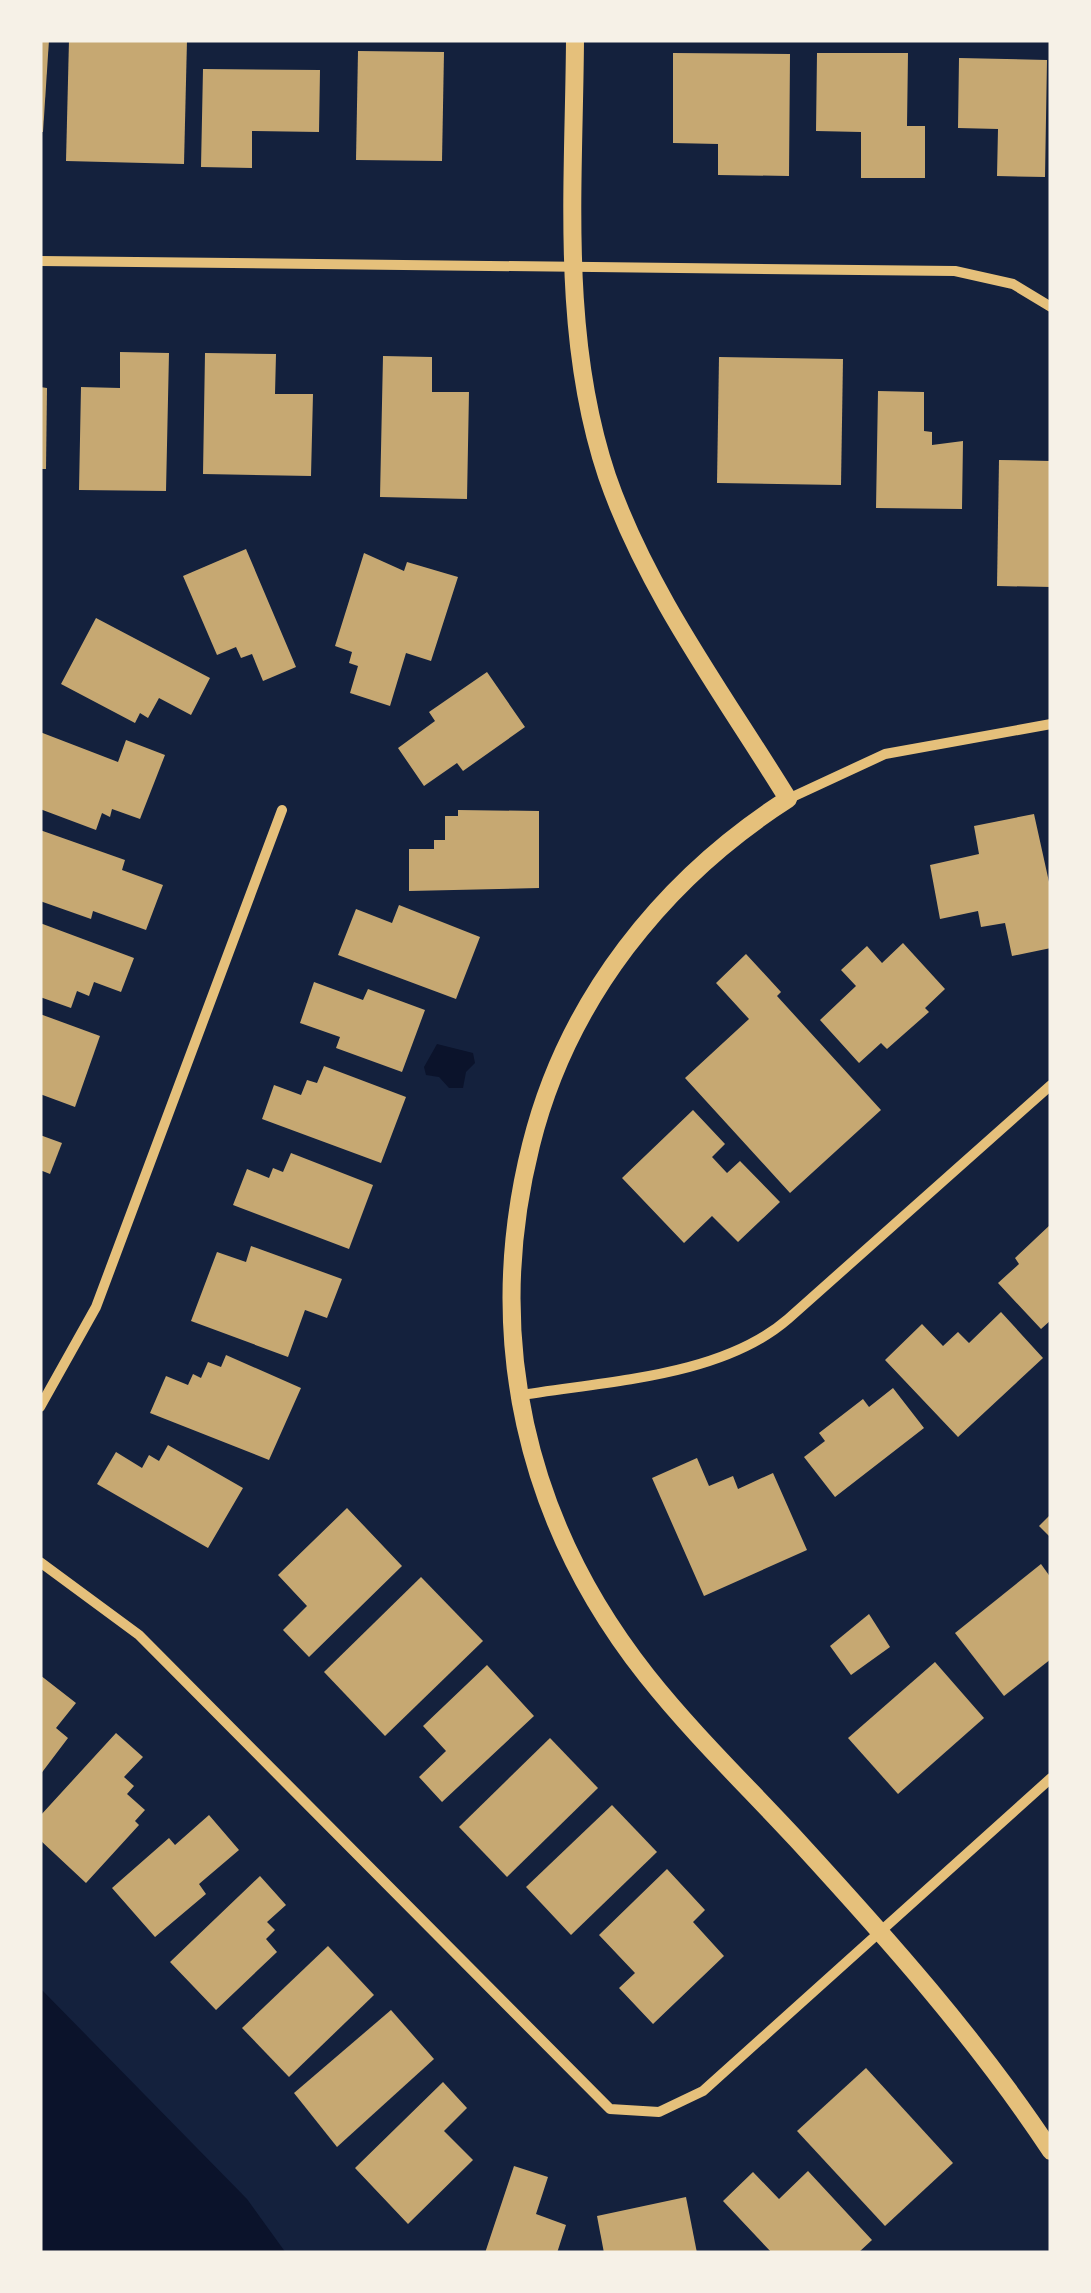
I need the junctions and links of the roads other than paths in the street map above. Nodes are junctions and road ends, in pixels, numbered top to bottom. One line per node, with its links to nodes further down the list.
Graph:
1 (575, 40): 3 (street)
2 (40, 262): 3 (street)
3 (573, 267): 4 (street); 6 (street)
4 (1051, 307)
5 (1051, 724): 6 (street)
6 (788, 798): 9 (street)
7 (282, 810): 10 (street)
8 (1051, 1085): 9 (street)
9 (516, 1396): 13 (street)
10 (40, 1408)
11 (40, 1562): 13 (street)
12 (1051, 1778): 13 (street)
13 (883, 1934): 14 (street)
14 (1051, 2150)

